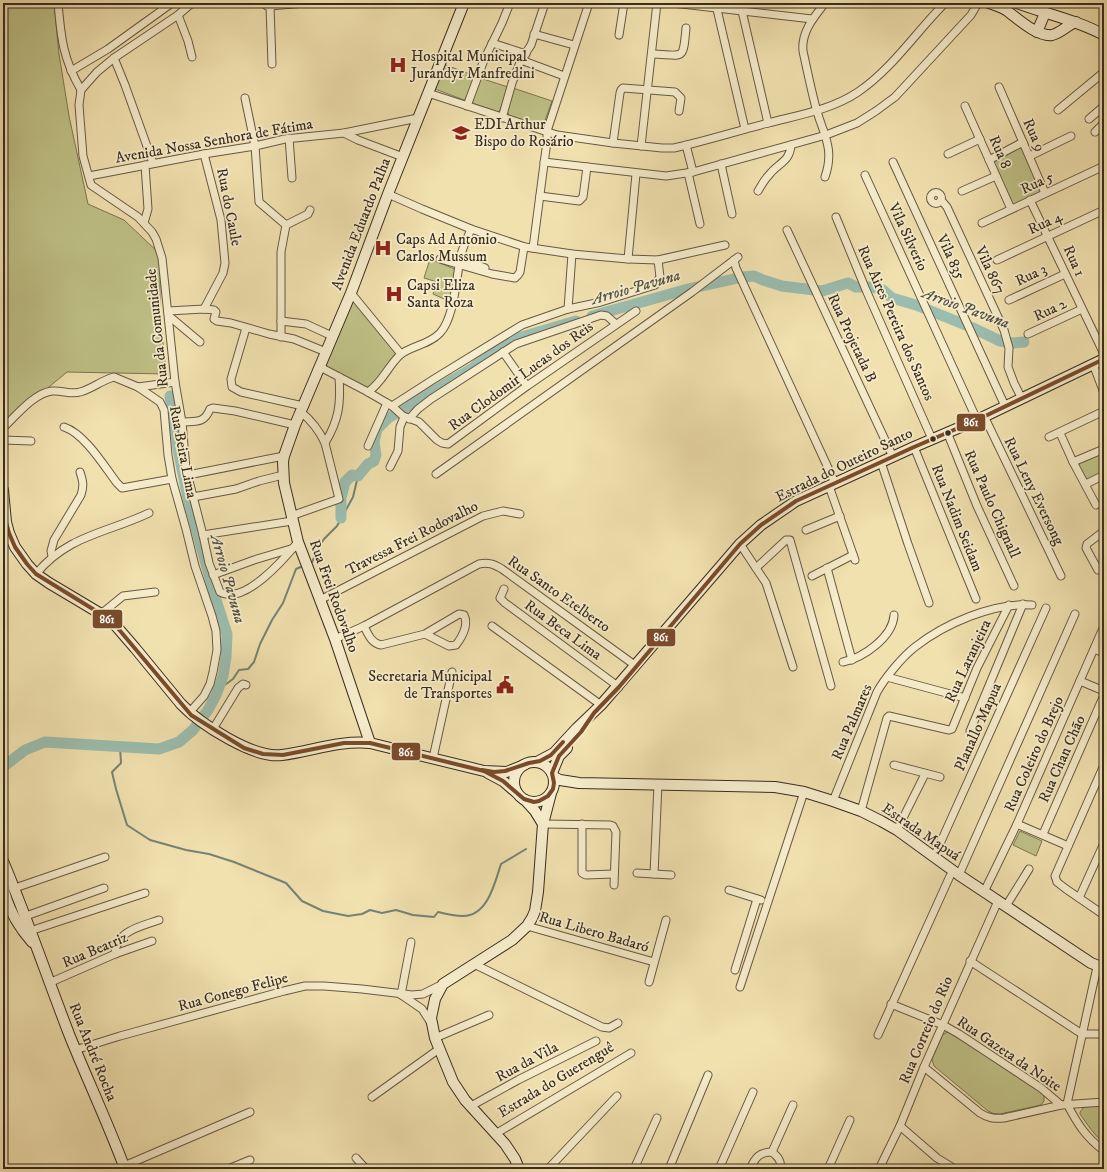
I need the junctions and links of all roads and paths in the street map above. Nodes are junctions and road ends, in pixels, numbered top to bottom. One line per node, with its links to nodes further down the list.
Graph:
1 (58, 3): 38 (street)
2 (172, 3): 38 (street)
3 (192, 3): 22 (street)
4 (263, 3): 19 (street)
5 (305, 3): 19 (street)
6 (464, 3): 44 (main road, Avenida Eduardo Palha)
7 (510, 3): 30 (street)
8 (545, 3): 27 (street)
9 (589, 3): 31 (street)
10 (624, 3): 28 (street)
11 (657, 3): 33 (street)
12 (672, 3): 17 (street)
13 (825, 3): 23 (street)
14 (978, 3): 61 (street)
15 (1017, 3): 21 (main road)
16 (992, 4): 26 (main road)
17 (716, 5): 20 (street); 57 (street)
18 (941, 5): 51 (street)
19 (270, 6): 37 (street)
20 (742, 11): 23 (street); 55 (street)
21 (1045, 13): 24 (main road); 26 (main road)
22 (178, 15): 34 (street); 35 (street)
23 (812, 19): 51 (street)
24 (1076, 22): 26 (main road); 29 (main road)
25 (686, 28): 33 (street)
26 (1037, 32)
27 (534, 34): 31 (street); 32 (street)
28 (619, 35)
29 (1104, 35)
30 (492, 43): 32 (street); 46 (street)
31 (574, 46): 40 (street)
32 (526, 54): 36 (street)
33 (652, 54): 43 (street)
34 (114, 58): 42 (street); 78 (street)
35 (192, 58)
36 (521, 60): 40 (street); 53 (street)
37 (272, 64)
38 (71, 71): 42 (street)
39 (1104, 72): 50 (street)
40 (564, 76): 58 (street)
41 (999, 87): 65 (street, Rua 9)
42 (81, 90): 86 (street, Rua da Comunidade)
43 (647, 90): 49 (street); 66 (street); 70 (street)
44 (428, 93): 46 (street); 52 (main road, Avenida Eduardo Palha)
45 (245, 98): 69 (street)
46 (468, 106): 53 (street)
47 (965, 106): 64 (street, Rua 8)
48 (1104, 106): 54 (street)
49 (679, 110)
50 (1058, 110)
51 (817, 111): 55 (street); 61 (street)
52 (418, 118): 60 (street, Avenida Nossa Senhora de Fátima); 74 (main road, Avenida Eduardo Palha)
53 (502, 118): 58 (street)
54 (1089, 119)
55 (768, 123): 57 (street)
56 (1104, 123): 59 (street)
57 (745, 129): 67 (street)
58 (547, 131): 66 (street); 76 (street)
59 (1095, 132)
60 (344, 133): 63 (street, Avenida Nossa Senhora de Fátima); 74 (street)
61 (826, 135): 68 (street); 88 (street)
62 (1071, 136): 73 (street)
63 (289, 138): 69 (street, Avenida Nossa Senhora de Fátima); 89 (street)
64 (980, 139): 72 (street); 75 (street, Rua 8)
65 (1023, 142): 73 (street, Rua 9); 75 (street)
66 (613, 143): 70 (street)
67 (686, 145): 70 (street); 83 (street)
68 (791, 145): 79 (street); 90 (street)
69 (255, 146): 71 (street, Avenida Nossa Senhora de Fátima); 105 (street)
70 (641, 146)
71 (204, 154): 78 (street, Avenida Nossa Senhora de Fátima); 121 (street, Rua do Caule)
72 (948, 154)
73 (1030, 156): 92 (street, Rua 9)
74 (403, 157): 93 (main road, Avenida Eduardo Palha)
75 (989, 160): 87 (street, Rua 8)
76 (544, 162): 82 (street); 94 (street)
77 (893, 162): 150 (street, Vila 835)
78 (153, 163): 80 (street, Avenida Nossa Senhora de Fátima)
79 (721, 164): 83 (street); 100 (street)
80 (145, 165): 86 (street, Avenida Nossa Senhora de Fátima); 102 (street)
81 (1104, 166): 92 (street, Rua 5)
82 (587, 167): 84 (street); 94 (street)
83 (690, 172): 84 (street); 104 (street)
84 (636, 174): 114 (street)
85 (864, 175): 154 (street, Vila Silverio)
86 (89, 176): 102 (street, Rua da Comunidade)
87 (996, 176): 91 (street); 97 (street, Rua 8)
88 (825, 177)
89 (292, 178)
90 (758, 191)
91 (962, 191)
92 (1046, 193): 96 (street, Rua 5)
93 (388, 194): 106 (street); 119 (main road, Avenida Eduardo Palha)
94 (540, 196): 111 (street)
95 (941, 200): 148 (street, Vila 867)
96 (1030, 200): 97 (street, Rua 5); 108 (street, Rua 1)
97 (1011, 209): 103 (street, Rua 5)
98 (310, 210): 105 (street)
99 (1104, 210): 108 (street, Rua 4)
100 (732, 214)
101 (836, 218): 162 (street, Rua Aires Pereira dos Santos)
102 (144, 223): 125 (street, Rua da Comunidade)
103 (982, 223)
104 (700, 224)
105 (286, 225): 126 (street)
106 (471, 229): 110 (street); 117 (street)
107 (787, 230): 170 (street, Rua Projetada B)
108 (1048, 236): 116 (street, Rua 4); 118 (street, Rua 1)
109 (725, 245): 115 (street)
110 (524, 247): 111 (street); 117 (street)
111 (533, 248): 112 (street)
112 (572, 254): 114 (street); 122 (street)
113 (440, 259): 117 (street)
114 (628, 259): 115 (street)
115 (658, 260): 122 (street)
116 (997, 260)
117 (460, 262): 135 (street)
118 (1064, 274): 120 (street, Rua 3); 123 (street, Rua 1)
119 (351, 293): 130 (main road, Avenida Eduardo Palha); 135 (street)
120 (1008, 300)
121 (204, 309): 125 (street); 128 (street)
122 (568, 309): 149 (street)
123 (1082, 309): 129 (street, Rua 2); 136 (street, Rua 1)
124 (636, 312): 127 (street, Rua Clodomir Lucas dos Reis)
125 (168, 313): 132 (street); 141 (street, Rua da Comunidade)
126 (282, 321): 130 (street); 131 (street)
127 (616, 324): 134 (street); 143 (street, Rua Clodomir Lucas dos Reis)
128 (246, 328): 131 (street); 151 (street)
129 (1028, 334)
130 (332, 336): 133 (main road, Avenida Eduardo Palha)
131 (281, 337): 133 (street)
132 (200, 342)
133 (326, 352): 139 (main road, Avenida Eduardo Palha)
134 (503, 352): 143 (street); 153 (street)
135 (401, 354): 145 (street)
136 (1104, 354)
137 (1104, 359): 138 (main road, Estrada do Outeiro Santo)
138 (1093, 364): 146 (street); 148 (main road, Estrada do Outeiro Santo)
139 (320, 367): 140 (street, Rua Clodomir Lucas dos Reis); 151 (main road, Avenida Eduardo Palha)
140 (339, 377): 145 (street, Rua Clodomir Lucas dos Reis); 165 (street)
141 (174, 382): 142 (street); 155 (street, Rua da Comunidade)
142 (156, 384): 144 (street); 147 (street)
143 (527, 386): 153 (street, Rua Clodomir Lucas dos Reis)
144 (138, 387): 147 (street, Rua Beira Lima); 158 (street, Rua Beira Lima)
145 (368, 392): 149 (street, Rua Clodomir Lucas dos Reis)
146 (1104, 393)
147 (156, 398): 179 (street, Rua Beira Lima)
148 (1022, 399): 150 (main road, Estrada do Outeiro Santo)
149 (391, 406): 153 (street, Rua Clodomir Lucas dos Reis); 166 (street)
150 (1005, 406): 154 (main road, Estrada do Outeiro Santo)
151 (302, 409): 156 (main road, Avenida Eduardo Palha); 165 (street)
152 (1104, 411): 160 (street)
153 (405, 417): 173 (street)
154 (981, 418): 159 (main road, Estrada do Outeiro Santo); 201 (street, Rua Leny Eversong)
155 (182, 422): 156 (street); 177 (street, Rua da Comunidade)
156 (295, 425): 169 (main road, Avenida Eduardo Palha)
157 (64, 427): 179 (street)
158 (3, 428)
159 (948, 432): 162 (main road, Estrada do Outeiro Santo); 202 (street, Rua Paulo Chignall)
160 (1060, 432): 161 (street); 172 (street)
161 (1049, 437)
162 (932, 439): 167 (main road, Estrada do Outeiro Santo)
163 (3, 440): 164 (street)
164 (31, 441)
165 (325, 443): 188 (street)
166 (368, 446)
167 (914, 446): 170 (main road, Estrada do Outeiro Santo); 205 (street, Rua Nadim Seidam)
168 (1104, 449): 172 (street)
169 (284, 456): 175 (main road, Rua Frei Rodovalho); 177 (street)
170 (893, 456): 171 (main road, Estrada do Outeiro Santo)
171 (881, 462): 181 (main road, Estrada do Outeiro Santo); 207 (street)
172 (1074, 462): 180 (street)
173 (390, 467)
174 (80, 472): 194 (street)
175 (284, 474): 183 (street); 188 (main road, Rua Frei Rodovalho)
176 (436, 474): 181 (street, Rua Clodomir Lucas dos Reis)
177 (188, 475): 183 (street, Rua da Comunidade)
178 (1104, 475): 180 (street)
179 (172, 479): 237 (street, Rua Beira Lima)
180 (1086, 484): 184 (street)
181 (832, 485): 187 (street); 192 (main road, Estrada do Outeiro Santo)
182 (3, 490): 198 (main road)
183 (193, 497): 191 (street, Rua da Comunidade)
184 (1096, 505)
185 (149, 513): 194 (street)
186 (520, 514): 206 (street, Travessa Frei Rodovalho)
187 (840, 516): 189 (street); 196 (street)
188 (292, 518): 191 (street); 193 (main road, Rua Frei Rodovalho)
189 (806, 530)
190 (1104, 531): 197 (street)
191 (203, 535): 199 (street, Rua da Comunidade)
192 (740, 544): 195 (street); 224 (main road, Estrada do Outeiro Santo)
193 (298, 548): 199 (street); 199 (street, Rua da Comunidade); 206 (main road, Rua Frei Rodovalho)
194 (52, 556): 198 (street)
195 (756, 568): 225 (street); 230 (street)
196 (827, 568): 200 (street); 222 (street)
197 (1101, 570)
198 (36, 574): 212 (main road)
199 (213, 575)
200 (812, 576)
201 (1061, 576)
202 (1014, 586)
203 (504, 589): 231 (street, Rua Beca Lima)
204 (155, 592): 212 (street)
205 (976, 599)
206 (320, 600): 219 (main road, Rua Frei Rodovalho)
207 (929, 603)
208 (1023, 604): 209 (street, Rua Palmares); 210 (street, Rua Palmares); 239 (street)
209 (1009, 605): 227 (street, Rua Palmares); 234 (street, Rua Laranjeira)
210 (1032, 605)
211 (1046, 608): 265 (street, Planallo Mapua)
212 (101, 614): 237 (main road)
213 (1075, 614): 272 (street)
214 (894, 615): 222 (street)
215 (364, 626): 218 (street); 219 (street, Rua Santo Etelberto); 224 (street, Rua Santo Etelberto)
216 (492, 626): 235 (street)
217 (1104, 626): 220 (street, Rua Coleiro do Brejo)
218 (425, 634): 218 (street)
219 (335, 639): 240 (main road, Rua Frei Rodovalho)
220 (1094, 649): 221 (street); 228 (street, Rua Coleiro do Brejo)
221 (1104, 653)
222 (852, 660): 223 (street)
223 (843, 662)
224 (636, 666): 231 (main road, Estrada do Outeiro Santo)
225 (793, 667)
226 (452, 672): 241 (street)
227 (887, 677): 234 (street); 255 (street, Rua Palmares)
228 (1080, 681): 232 (street); 259 (street, Rua Coleiro do Brejo)
229 (246, 685): 238 (street)
230 (831, 686)
231 (619, 687): 235 (main road, Estrada do Outeiro Santo)
232 (1104, 691)
233 (1104, 695): 261 (street, Rua Chan Chão)
234 (965, 698): 256 (street, Rua Laranjeira)
235 (602, 705): 236 (main road, Estrada do Outeiro Santo)
236 (594, 713): 242 (main road, Estrada do Outeiro Santo); 248 (main road, Estrada do Outeiro Santo)
237 (190, 714): 238 (main road)
238 (212, 728): 240 (main road)
239 (970, 731)
240 (370, 743): 241 (main road)
241 (433, 758): 246 (main road)
242 (537, 762): 243 (main road); 248 (main road)
243 (524, 765): 246 (main road); 254 (main road)
244 (894, 765): 247 (street)
245 (1104, 765): 263 (street)
246 (484, 771): 254 (main road)
247 (925, 774): 249 (street); 260 (street)
248 (553, 775): 250 (main road, Estrada Mapuá); 252 (main road)
249 (940, 777)
250 (578, 783): 251 (main road, Estrada Mapuá); 252 (main road, Estrada Mapuá)
251 (658, 784): 253 (main road, Estrada Mapuá); 270 (street)
252 (552, 791): 254 (main road); 257 (main road)
253 (804, 792): 255 (main road, Estrada Mapuá); 282 (street)
254 (522, 797): 257 (main road)
255 (833, 801): 256 (main road, Estrada Mapuá)
256 (861, 811): 260 (main road, Estrada Mapuá)
257 (543, 824): 258 (street); 288 (main road)
258 (582, 824): 269 (street); 269 (street)
259 (1017, 824): 261 (street); 278 (street, Rua Coleiro do Brejo)
260 (897, 830): 265 (main road, Estrada Mapuá)
261 (1043, 834): 263 (street)
262 (1104, 843): 280 (street)
263 (1068, 846): 280 (street)
264 (105, 857): 275 (street)
265 (934, 857): 272 (main road, Estrada Mapuá)
266 (3, 861): 275 (main road, Rua André Rocha)
267 (1029, 869): 283 (street, Rua Correio do Rio)
268 (637, 873): 270 (street)
269 (614, 874): 273 (street)
270 (654, 874): 271 (street)
271 (671, 875)
272 (954, 875): 278 (main road, Estrada Mapuá); 306 (street)
273 (614, 885)
274 (3, 886): 292 (main road, Rua André Rocha)
275 (15, 888): 285 (main road, Rua André Rocha)
276 (104, 888): 285 (street)
277 (729, 890): 281 (street)
278 (984, 892): 283 (main road, Estrada Mapuá)
279 (145, 894): 289 (street)
280 (1079, 898): 284 (street)
281 (757, 899): 282 (street); 298 (street)
282 (766, 902): 302 (street)
283 (1002, 903): 294 (street, Rua Correio do Rio); 297 (main road, Estrada Mapuá)
284 (1104, 915)
285 (26, 916): 289 (main road, Rua André Rocha)
286 (159, 920): 293 (street)
287 (666, 920): 295 (street)
288 (527, 926): 295 (street, Rua Libero Badaró); 296 (main road)
289 (30, 931): 292 (main road, Rua André Rocha)
290 (152, 941): 293 (street, Rua Beatriz)
291 (411, 942): 304 (street)
292 (35, 945): 300 (main road, Rua André Rocha)
293 (115, 954): 300 (street, Rua Beatriz)
294 (970, 961): 311 (street, Rua Correio do Rio); 312 (street)
295 (654, 962): 299 (street)
296 (474, 964): 301 (main road); 310 (street)
297 (1101, 968): 312 (street)
298 (735, 970)
299 (649, 982)
300 (49, 983): 318 (main road, Rua André Rocha)
301 (443, 984): 303 (street, Rua Conego Felipe); 305 (main road, Estrada do Guerenguê)
302 (740, 987)
303 (421, 994): 304 (street, Rua Conego Felipe); 305 (street)
304 (401, 995): 307 (street, Rua Conego Felipe); 318 (street, Rua Conego Felipe)
305 (433, 1004): 307 (street); 309 (main road, Estrada do Guerenguê)
306 (891, 1004): 311 (street, Rua Gazeta da Noite); 314 (street)
307 (422, 1009): 309 (street, Rua Conego Felipe)
308 (489, 1016): 315 (street)
309 (431, 1023): 315 (main road, Estrada do Guerenguê)
310 (618, 1023)
311 (942, 1026): 320 (street, Rua Correio do Rio); 327 (street, Rua Gazeta da Noite)
312 (1082, 1034): 313 (street); 327 (street)
313 (1104, 1034)
314 (878, 1035)
315 (435, 1038): 317 (main road, Estrada do Guerenguê)
316 (596, 1041): 328 (street, Rua da Vila)
317 (439, 1048): 324 (street); 328 (main road, Estrada do Guerenguê)
318 (75, 1050): 338 (main road, Rua André Rocha)
319 (631, 1053): 333 (street, Estrada do Guerenguê)
320 (924, 1068): 327 (street); 332 (street, Rua Correio do Rio)
321 (708, 1075): 344 (street)
322 (753, 1092): 345 (street)
323 (617, 1096): 342 (street)
324 (372, 1097)
325 (1104, 1102): 327 (street, Rua Gazeta da Noite)
326 (793, 1105): 335 (street)
327 (1064, 1105): 334 (street)
328 (471, 1106): 333 (main road, Estrada do Guerenguê)
329 (250, 1112): 338 (street)
330 (657, 1118): 343 (street)
331 (850, 1120): 348 (street)
332 (900, 1126): 349 (street, Rua Correio do Rio); 350 (street)
333 (497, 1134): 339 (main road, Estrada do Guerenguê)
334 (1104, 1151)
335 (772, 1152): 346 (street); 347 (street)
336 (356, 1158): 341 (street)
337 (250, 1160): 340 (street)
338 (124, 1168)
339 (519, 1168)
340 (228, 1169)
341 (366, 1169)
342 (548, 1169)
343 (634, 1169)
344 (669, 1169)
345 (719, 1169)
346 (750, 1169)
347 (780, 1169)
348 (828, 1169)
349 (879, 1169)
350 (955, 1169)

